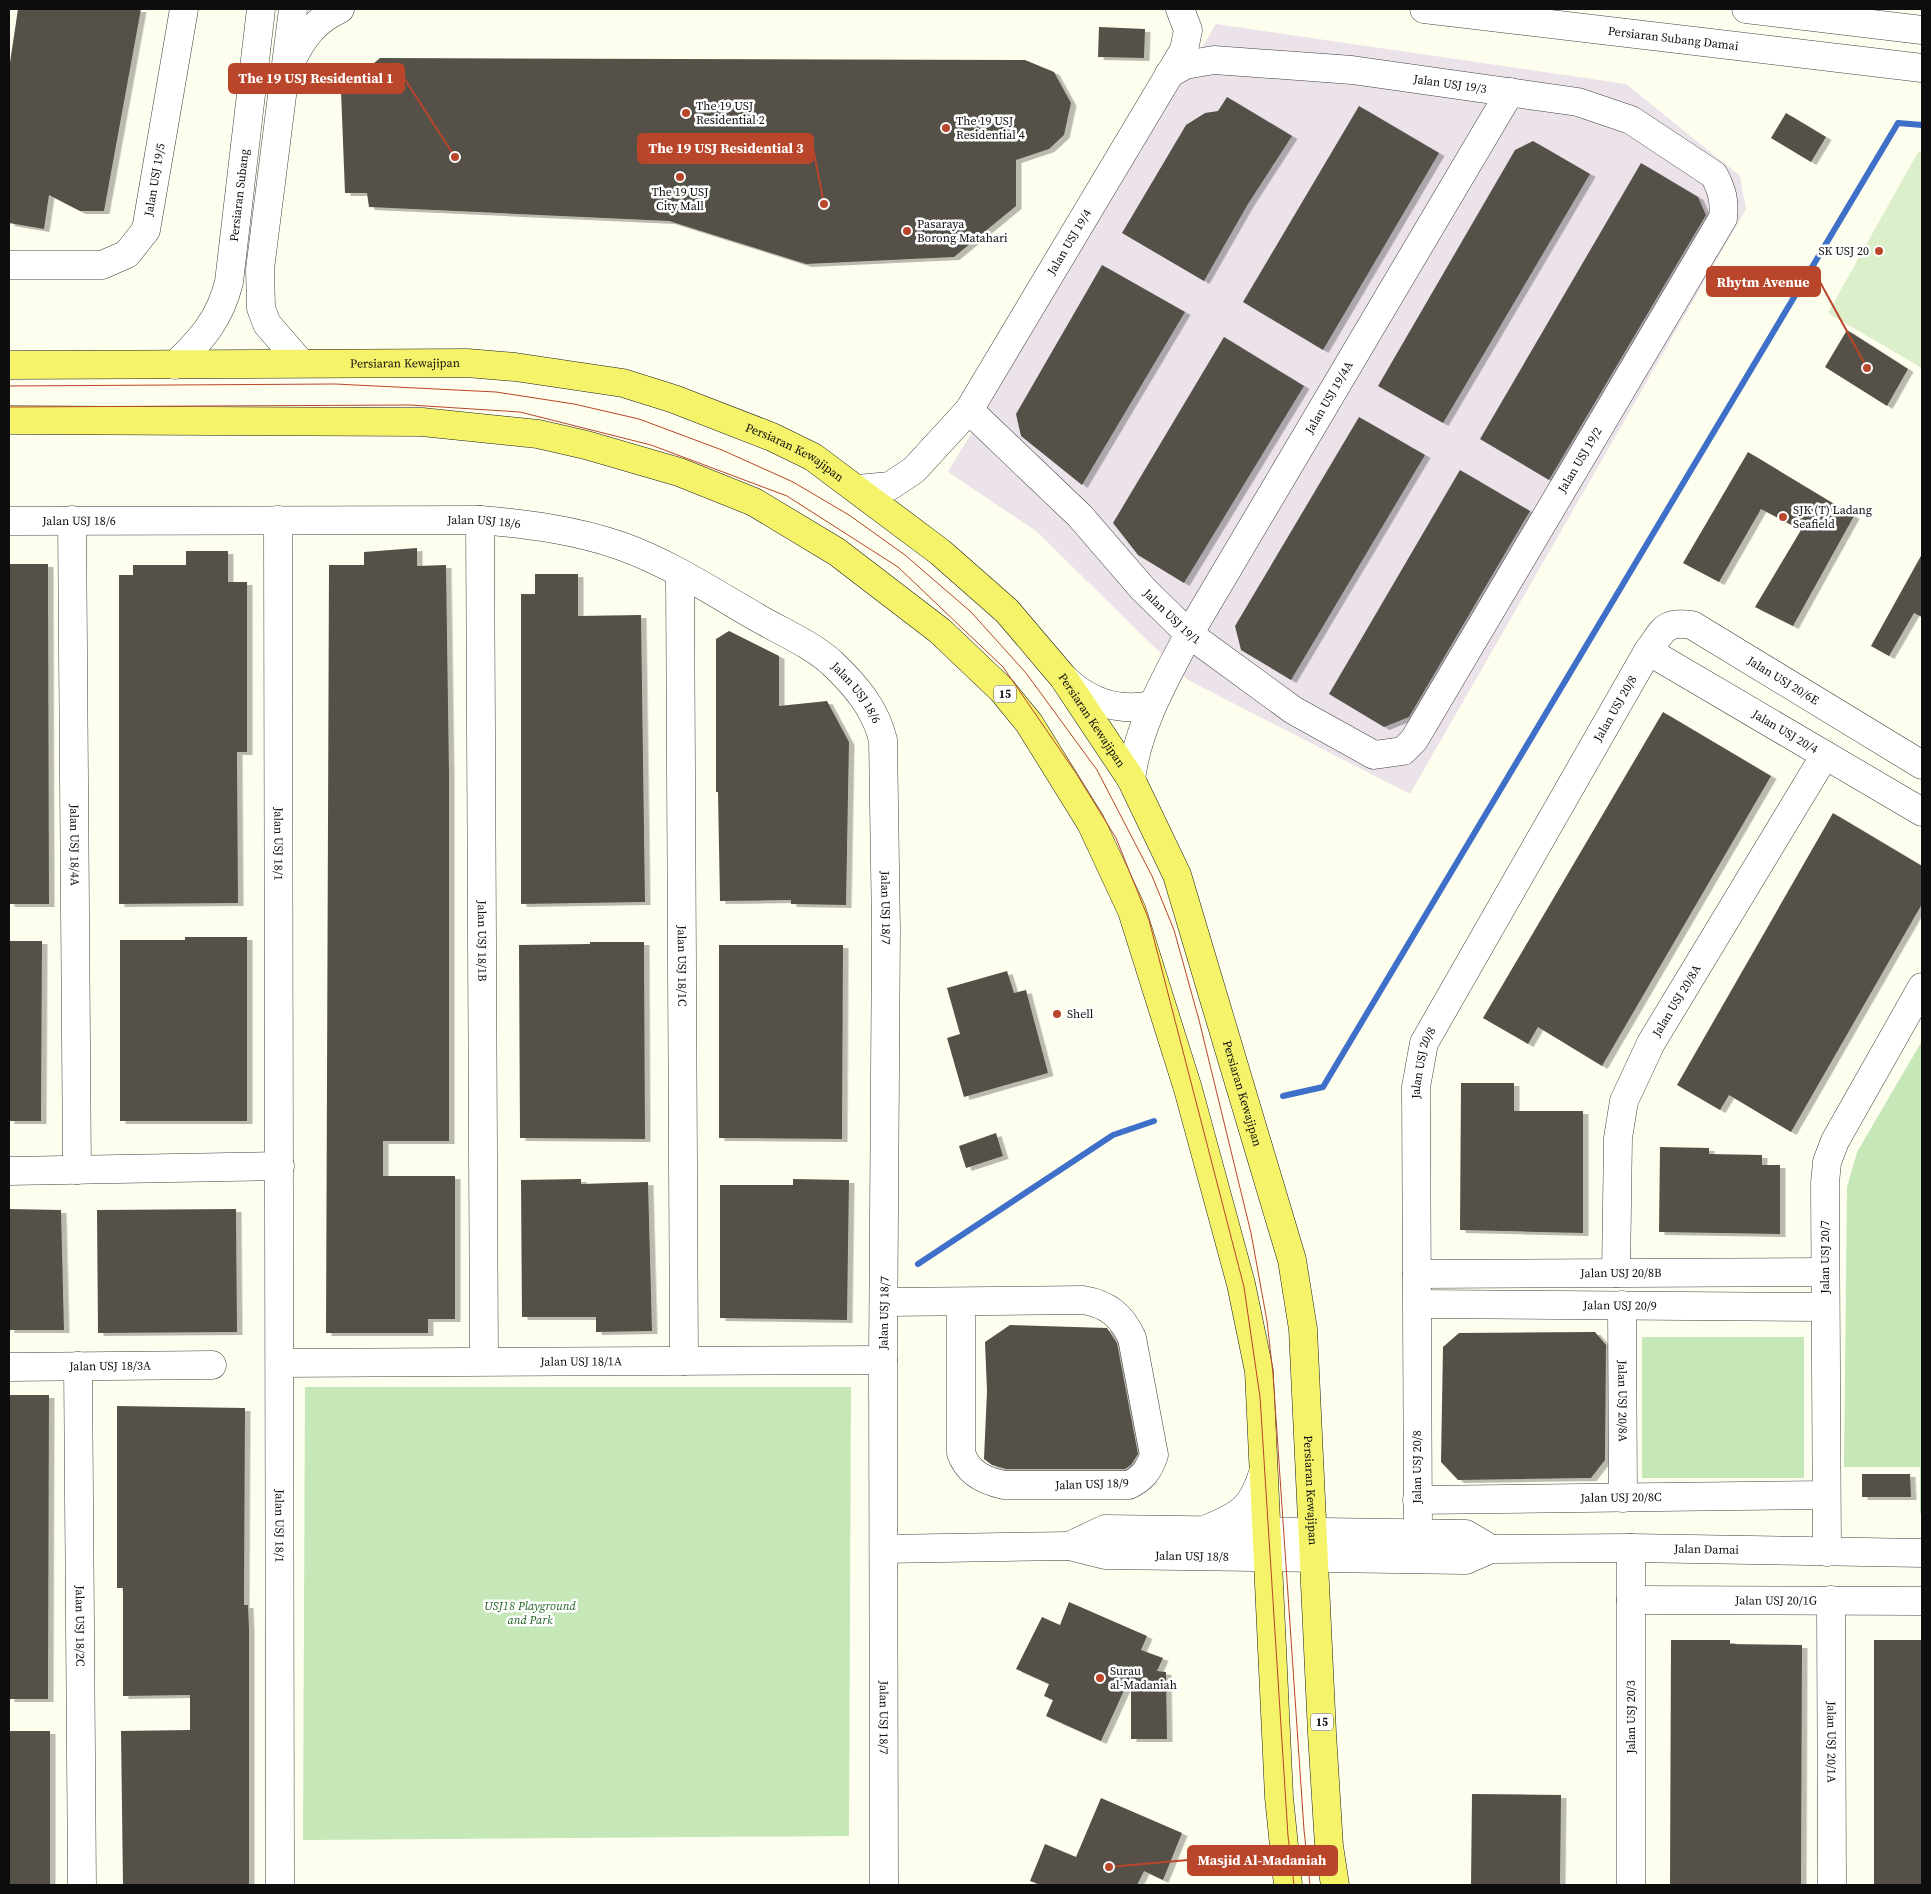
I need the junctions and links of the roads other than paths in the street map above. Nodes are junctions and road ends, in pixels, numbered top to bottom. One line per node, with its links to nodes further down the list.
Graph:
1 (184, 9): 14 (street, Jalan USJ 19/5)
2 (261, 9): 17 (street, Persiaran Subang)
3 (293, 9): 11 (street)
4 (340, 9): 11 (street)
5 (1180, 9): 10 (street, Jalan USJ 19/4)
6 (1424, 9): 9 (street, Persiaran Subang Damai)
7 (1746, 9): 8 (street)
8 (1922, 30)
9 (1922, 68)
10 (1169, 74): 12 (street, Jalan USJ 19/3); 18 (street, Jalan USJ 19/4)
11 (283, 82): 15 (street)
12 (1510, 92): 13 (street, Jalan USJ 19/3); 26 (street, Jalan USJ 19/4A)
13 (1714, 175): 31 (street, Jalan USJ 19/2)
14 (9, 265)
15 (300, 362): 17 (main road, Persiaran Kewajipan / 15); 20 (main road, Persiaran Kewajipan / 15)
16 (9, 365): 17 (main road, Persiaran Kewajipan)
17 (176, 365)
18 (969, 410): 20 (street, Jalan USJ 19/4); 26 (street, Jalan USJ 19/1)
19 (9, 420): 55 (main road, 15)
20 (858, 489): 28 (main road, Persiaran Kewajipan / 15)
21 (72, 520): 22 (street, Jalan USJ 18/6); 24 (street, Jalan USJ 18/6); 38 (street, Jalan USJ 18/4A)
22 (278, 520): 23 (street, Jalan USJ 18/6); 37 (street, Jalan USJ 18/1)
23 (480, 520): 25 (street, Jalan USJ 18/6); 49 (street, Jalan USJ 18/1B)
24 (9, 521)
25 (680, 574): 30 (street, Jalan USJ 18/6); 50 (street, Jalan USJ 18/1C)
26 (1189, 634): 29 (street, Jalan USJ 19/4A); 31 (street, Jalan USJ 19/1)
27 (1648, 651): 32 (street, Jalan USJ 20/4); 33 (street, Jalan USJ 20/6E); 42 (street, Jalan USJ 20/8)
28 (1063, 677): 29 (street); 34 (main road, Persiaran Kewajipan / 15)
29 (1152, 705): 34 (street, Jalan USJ 19/4A)
30 (883, 740): 43 (street, Jalan USJ 18/7)
31 (1414, 740)
32 (1825, 755): 35 (street, Jalan USJ 20/4); 41 (street, Jalan USJ 20/8A)
33 (1922, 765)
34 (1131, 779): 62 (main road, Persiaran Kewajipan / 15)
35 (1922, 812)
36 (1922, 987): 40 (street, Jalan USJ 20/7)
37 (280, 1166): 38 (street); 51 (street, Jalan USJ 18/1)
38 (77, 1170): 39 (street)
39 (9, 1171)
40 (1824, 1272): 41 (street, Jalan USJ 20/8B); 47 (street, Jalan USJ 20/7)
41 (1616, 1273): 42 (street, Jalan USJ 20/8B)
42 (1417, 1274): 45 (street, Jalan USJ 20/8)
43 (884, 1302): 44 (street, Jalan USJ 18/9); 48 (street, Jalan USJ 18/7)
44 (961, 1302): 44 (street, Jalan USJ 18/9)
45 (1418, 1304): 46 (street, Jalan USJ 20/9); 58 (street, Jalan USJ 20/8)
46 (1622, 1305): 47 (street, Jalan USJ 20/9); 57 (street, Jalan USJ 20/8A)
47 (1824, 1307): 56 (street, Jalan USJ 20/7)
48 (883, 1360): 50 (street, Jalan USJ 18/1A); 65 (street, Jalan USJ 18/7)
49 (484, 1361): 50 (street, Jalan USJ 18/1A); 51 (street, Jalan USJ 18/1A)
50 (684, 1361)
51 (280, 1363): 73 (street, Jalan USJ 18/1)
52 (212, 1365): 53 (street, Jalan USJ 18/3A)
53 (78, 1366): 54 (street, Jalan USJ 18/3A); 72 (street, Jalan USJ 18/2C)
54 (9, 1367)
55 (1263, 1473): 59 (street); 61 (main road, 15)
56 (1826, 1495): 57 (street, Jalan USJ 20/8C); 67 (street, Jalan USJ 20/7)
57 (1623, 1498): 58 (street, Jalan USJ 20/8C)
58 (1417, 1500): 60 (street, Jalan USJ 20/8)
59 (1203, 1530): 61 (street, Jalan USJ 18/8); 63 (street, Jalan USJ 18/8)
60 (1418, 1533): 62 (street, Jalan Damai); 66 (street, Jalan Damai)
61 (1267, 1544): 62 (street, Jalan Damai); 63 (street, Jalan USJ 18/8); 75 (main road, 15)
62 (1314, 1545): 66 (street, Jalan Damai); 76 (main road, Persiaran Kewajipan / 15)
63 (1068, 1546): 65 (street, Jalan USJ 18/8)
64 (1631, 1548): 66 (street, Jalan Damai); 67 (street, Jalan Damai); 69 (street, Jalan USJ 20/3)
65 (884, 1549): 74 (street, Jalan USJ 18/7)
66 (1491, 1550)
67 (1827, 1552): 68 (street, Jalan Damai)
68 (1922, 1553)
69 (1631, 1600): 70 (street, Jalan USJ 20/1G); 77 (street, Jalan USJ 20/3)
70 (1831, 1600): 71 (street, Jalan USJ 20/1G); 78 (street, Jalan USJ 20/1A)
71 (1922, 1601)
72 (82, 1885)
73 (280, 1885)
74 (884, 1885)
75 (1288, 1885)
76 (1334, 1885)
77 (1631, 1885)
78 (1832, 1885)

